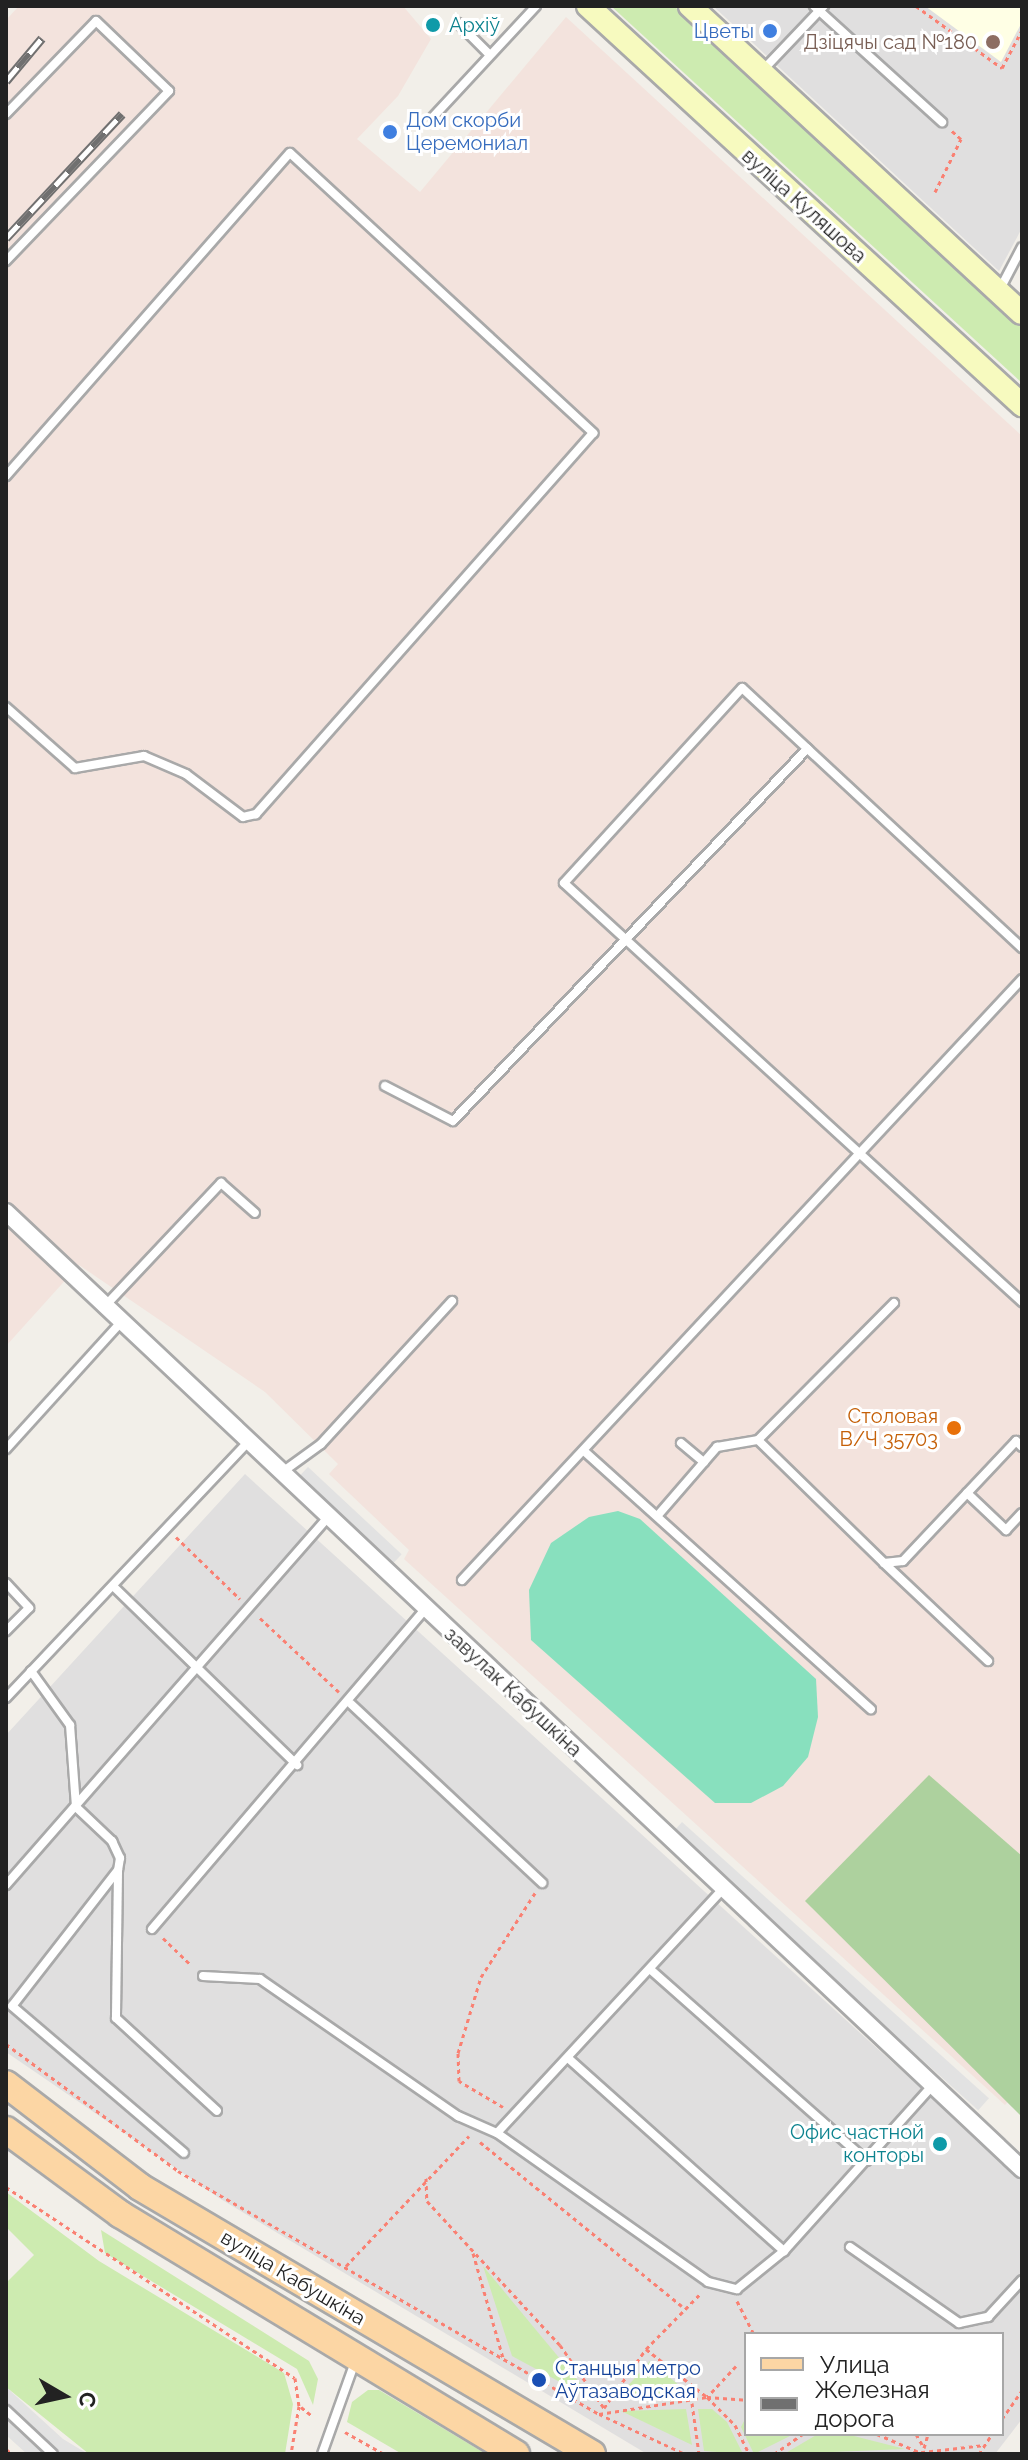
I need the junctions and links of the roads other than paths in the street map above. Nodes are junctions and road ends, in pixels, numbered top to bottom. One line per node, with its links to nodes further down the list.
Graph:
1 (536, 6): 6 (lane)
2 (588, 6): 15 (main road, вуліца Куляшова)
3 (690, 6): 7 (main road)
4 (819, 8): 7 (lane); 10 (lane)
5 (458, 23): 6 (lane)
6 (490, 55): 9 (lane)
7 (762, 72): 13 (main road)
8 (6, 114): 12 (lane)
9 (433, 117)
10 (942, 122)
11 (1022, 247): 13 (lane)
12 (6, 261)
13 (999, 291): 14 (main road)
14 (1022, 313)
15 (1022, 405)
16 (6, 476): 17 (lane)
17 (6, 707)
18 (807, 749): 19 (lane); 19 (lane); 20 (lane)
19 (627, 941): 22 (lane); 23 (lane)
20 (1022, 948)
21 (1022, 979): 23 (lane)
22 (385, 1086)
23 (860, 1156): 27 (lane); 36 (lane)
24 (6, 1212): 29 (street, завулак Кабушкіна)
25 (255, 1213): 29 (lane)
26 (452, 1301): 38 (lane)
27 (1022, 1302)
28 (894, 1303): 31 (lane)
29 (106, 1305): 30 (street, завулак Кабушкіна)
30 (122, 1320): 32 (street, завулак Кабушкіна); 35 (lane)
31 (758, 1440): 37 (lane); 43 (lane)
32 (248, 1442): 38 (street, завулак Кабушкіна); 46 (lane)
33 (681, 1443): 37 (lane)
34 (1022, 1447): 39 (lane)
35 (6, 1449)
36 (584, 1451): 41 (lane); 44 (lane)
37 (704, 1462): 41 (lane)
38 (281, 1473): 42 (street, завулак Кабушкіна)
39 (967, 1493): 40 (lane); 43 (lane)
40 (1022, 1513)
41 (659, 1514): 54 (lane)
42 (328, 1517): 47 (street, завулак Кабушкіна); 50 (lane)
43 (884, 1563): 49 (lane)
44 (462, 1580)
45 (6, 1583): 48 (lane)
46 (113, 1586): 50 (lane); 51 (lane)
47 (425, 1609): 53 (lane); 60 (street, завулак Кабушкіна)
48 (6, 1631)
49 (988, 1661)
50 (200, 1668): 55 (lane); 56 (lane)
51 (31, 1671): 52 (lane); 56 (lane)
52 (6, 1698)
53 (351, 1704): 55 (lane); 58 (lane)
54 (871, 1709)
55 (297, 1765): 61 (lane)
56 (76, 1807): 57 (lane); 59 (lane)
57 (118, 1870): 64 (lane); 68 (lane)
58 (542, 1883)
59 (6, 1885)
60 (722, 1890): 62 (lane); 67 (street, завулак Кабушкіна)
61 (152, 1929)
62 (651, 1970): 65 (lane); 72 (lane)
63 (203, 1976): 70 (lane)
64 (9, 2004): 71 (lane)
65 (568, 2058): 70 (lane); 75 (lane)
66 (6, 2084): 82 (main road, вуліца Кабушкіна)
67 (934, 2085): 72 (lane); 73 (street, завулак Кабушкіна)
68 (217, 2111)
69 (6, 2130): 77 (main road, вуліца Кабушкіна)
70 (497, 2133): 75 (lane)
71 (184, 2153)
72 (867, 2161): 75 (lane)
73 (1022, 2169)
74 (850, 2247): 76 (lane)
75 (784, 2251)
76 (1022, 2280)
77 (357, 2358): 80 (lane); 81 (main road, вуліца Кабушкіна)
78 (6, 2410): 79 (lane)
79 (53, 2454)
80 (322, 2454)
81 (516, 2454)
82 (592, 2454)

